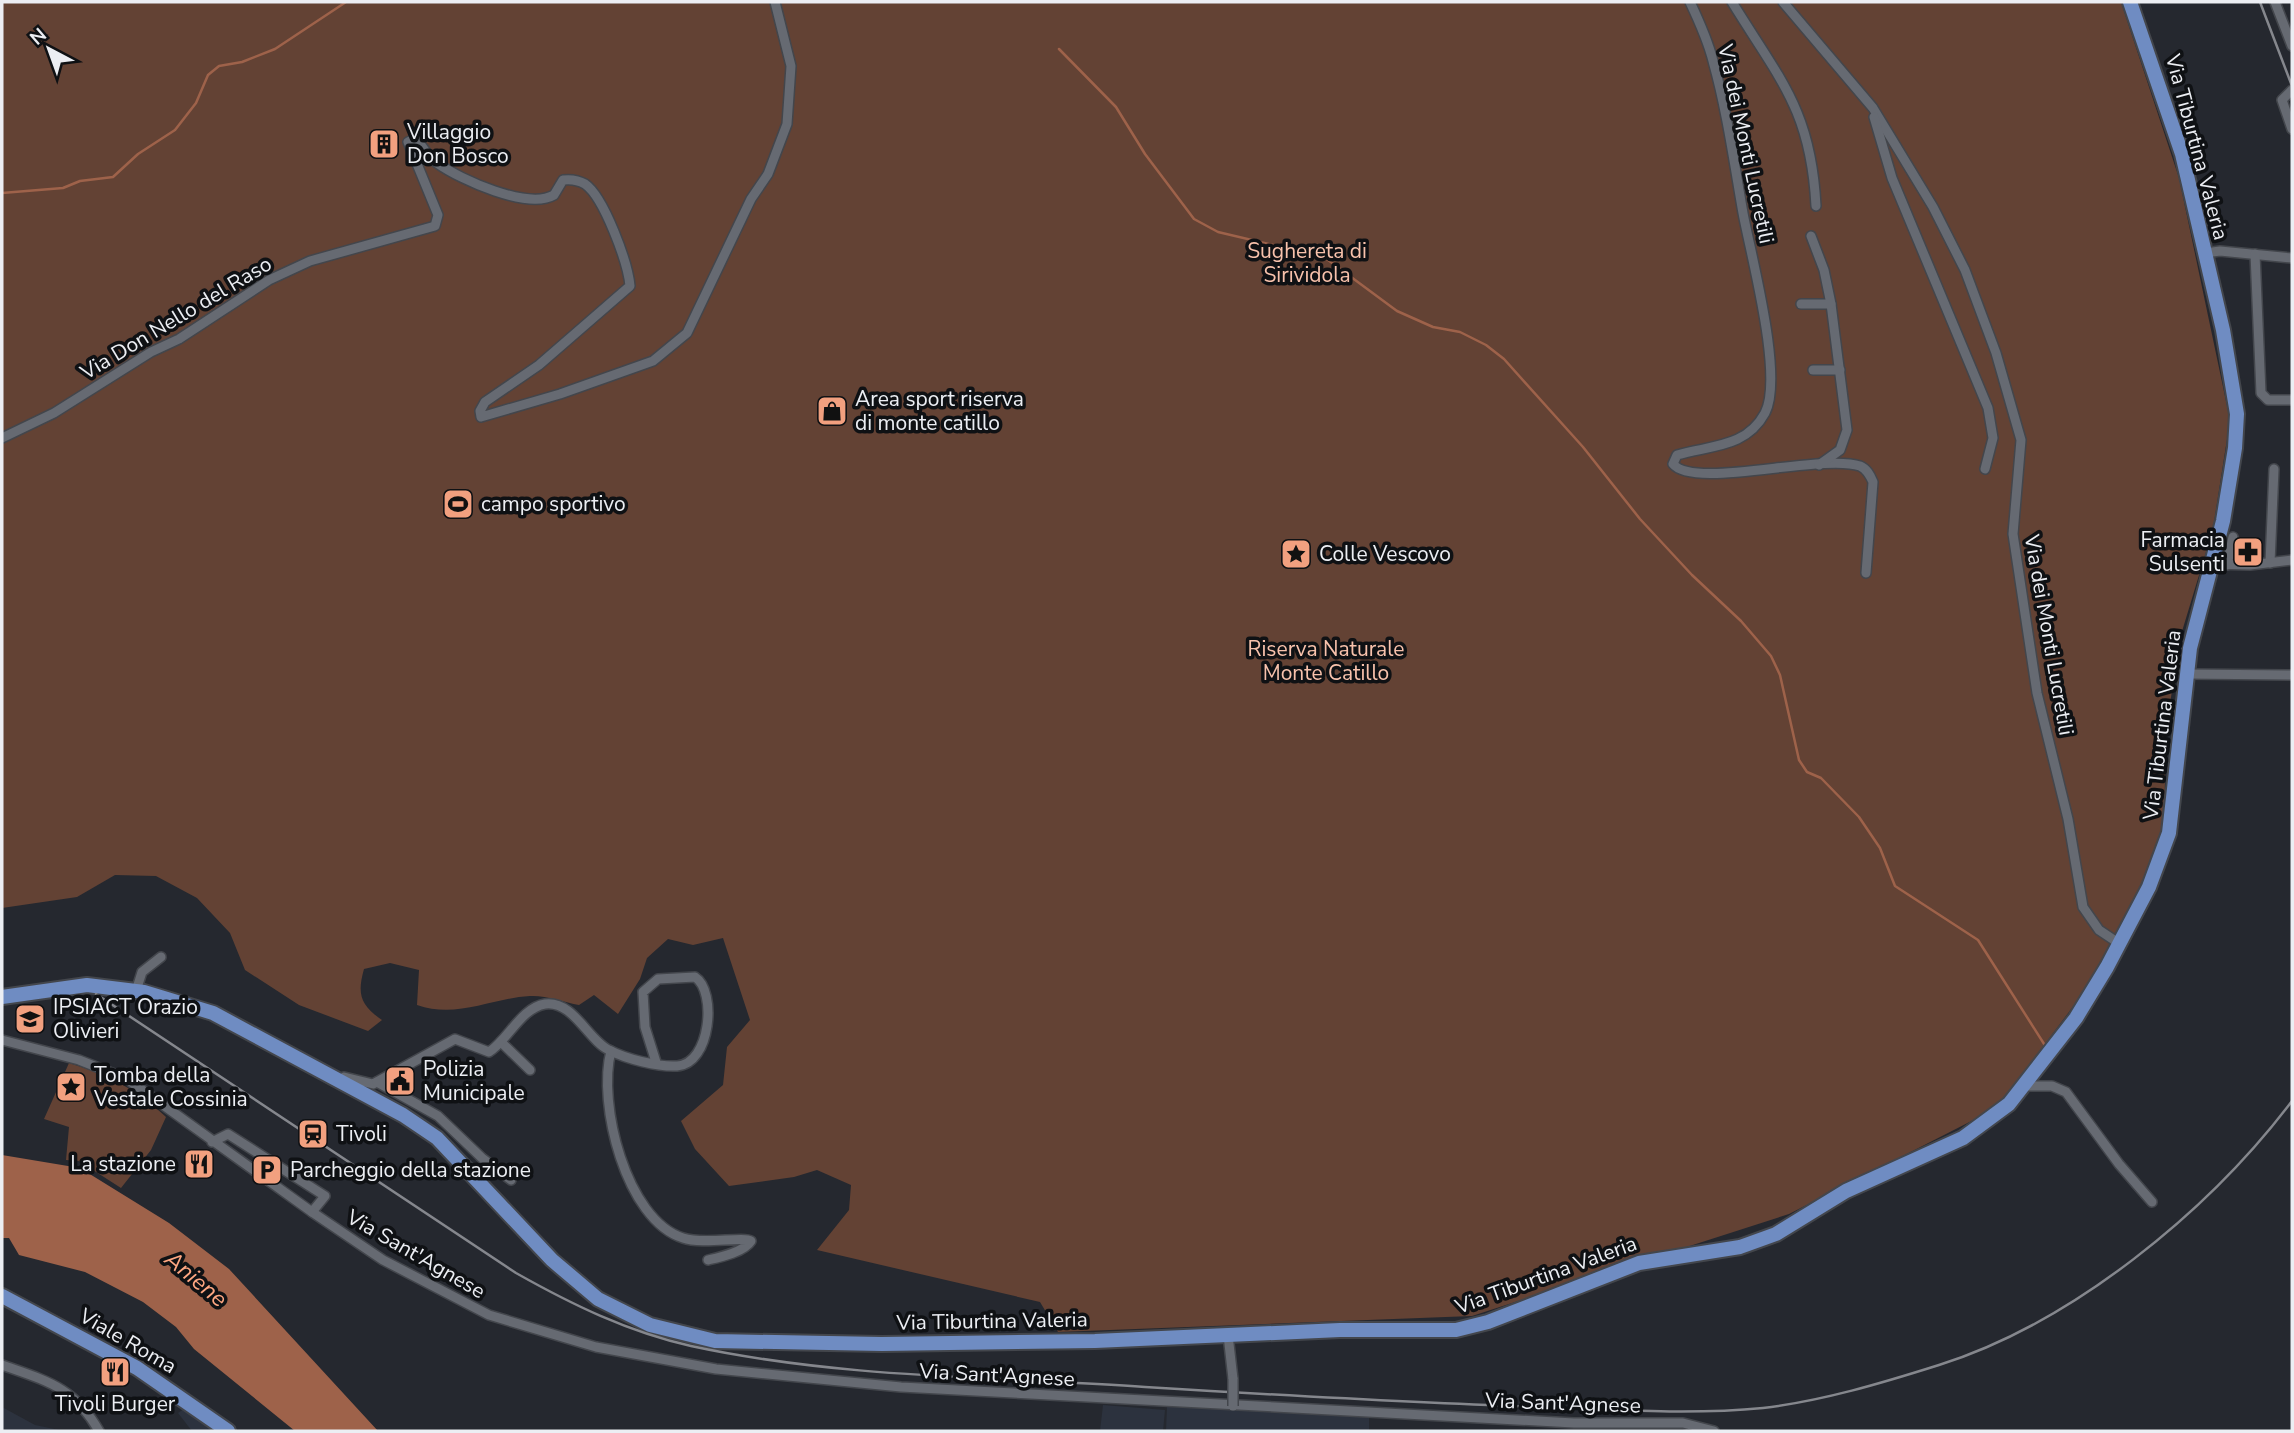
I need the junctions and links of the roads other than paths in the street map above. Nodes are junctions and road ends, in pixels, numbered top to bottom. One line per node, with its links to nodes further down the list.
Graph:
1 (775, 2): 21 (street, Via Don Nello del Raso)
2 (1690, 2): 22 (street, Via dei Monti Lucretili)
3 (1732, 2): 11 (street)
4 (1783, 2): 9 (street, Via dei Monti Lucretili)
5 (2130, 2): 13 (main road, Via Tiburtina Valeria)
6 (2275, 2): 7 (street)
7 (2292, 46)
8 (2292, 90): 10 (street)
9 (1872, 108): 23 (street); 32 (street, Via dei Monti Lucretili)
10 (2292, 130)
11 (1816, 206)
12 (1811, 236): 17 (street)
13 (2205, 253): 14 (street); 28 (main road, Via Tiburtina Valeria)
14 (2255, 254): 15 (street); 20 (street)
15 (2292, 258)
16 (1801, 304): 17 (street)
17 (1831, 304): 19 (street)
18 (1813, 370): 19 (street)
19 (1840, 370): 22 (street)
20 (2292, 400)
21 (2, 438)
22 (1817, 465): 29 (street)
23 (1985, 469)
24 (2274, 469): 27 (street)
25 (2233, 537): 28 (street)
26 (2292, 560): 27 (street)
27 (2270, 563): 28 (street)
28 (2219, 564): 30 (main road, Via Tiburtina Valeria)
29 (1866, 573)
30 (2186, 674): 31 (street); 32 (main road, Via Tiburtina Valeria)
31 (2292, 675)
32 (2120, 944): 43 (main road, Via Tiburtina Valeria)
33 (161, 957): 34 (street)
34 (136, 991): 35 (main road, Via Tiburtina Valeria); 40 (main road, Via Tiburtina Valeria)
35 (2, 997)
36 (2, 1040): 44 (street, Via Sant'Agnese)
37 (500, 1042): 38 (street); 41 (street); 42 (street)
38 (611, 1051): 39 (street); 48 (street)
39 (656, 1062): 39 (street)
40 (312, 1065): 42 (street); 50 (main road, Via Tiburtina Valeria)
41 (530, 1070)
42 (377, 1082): 45 (street)
43 (2025, 1086): 46 (street); 50 (main road, Via Tiburtina Valeria)
44 (212, 1142): 47 (street, Via Sant'Agnese); 47 (street)
45 (510, 1180)
46 (2152, 1202)
47 (312, 1212): 52 (street, Via Sant'Agnese)
48 (708, 1260)
49 (2, 1296): 54 (main road, Viale Roma)
50 (1228, 1335): 52 (street, bridge)
51 (2, 1365): 53 (street)
52 (1233, 1406): 55 (street, Via Sant'Agnese)
53 (99, 1431)
54 (228, 1431)
55 (1714, 1431)

